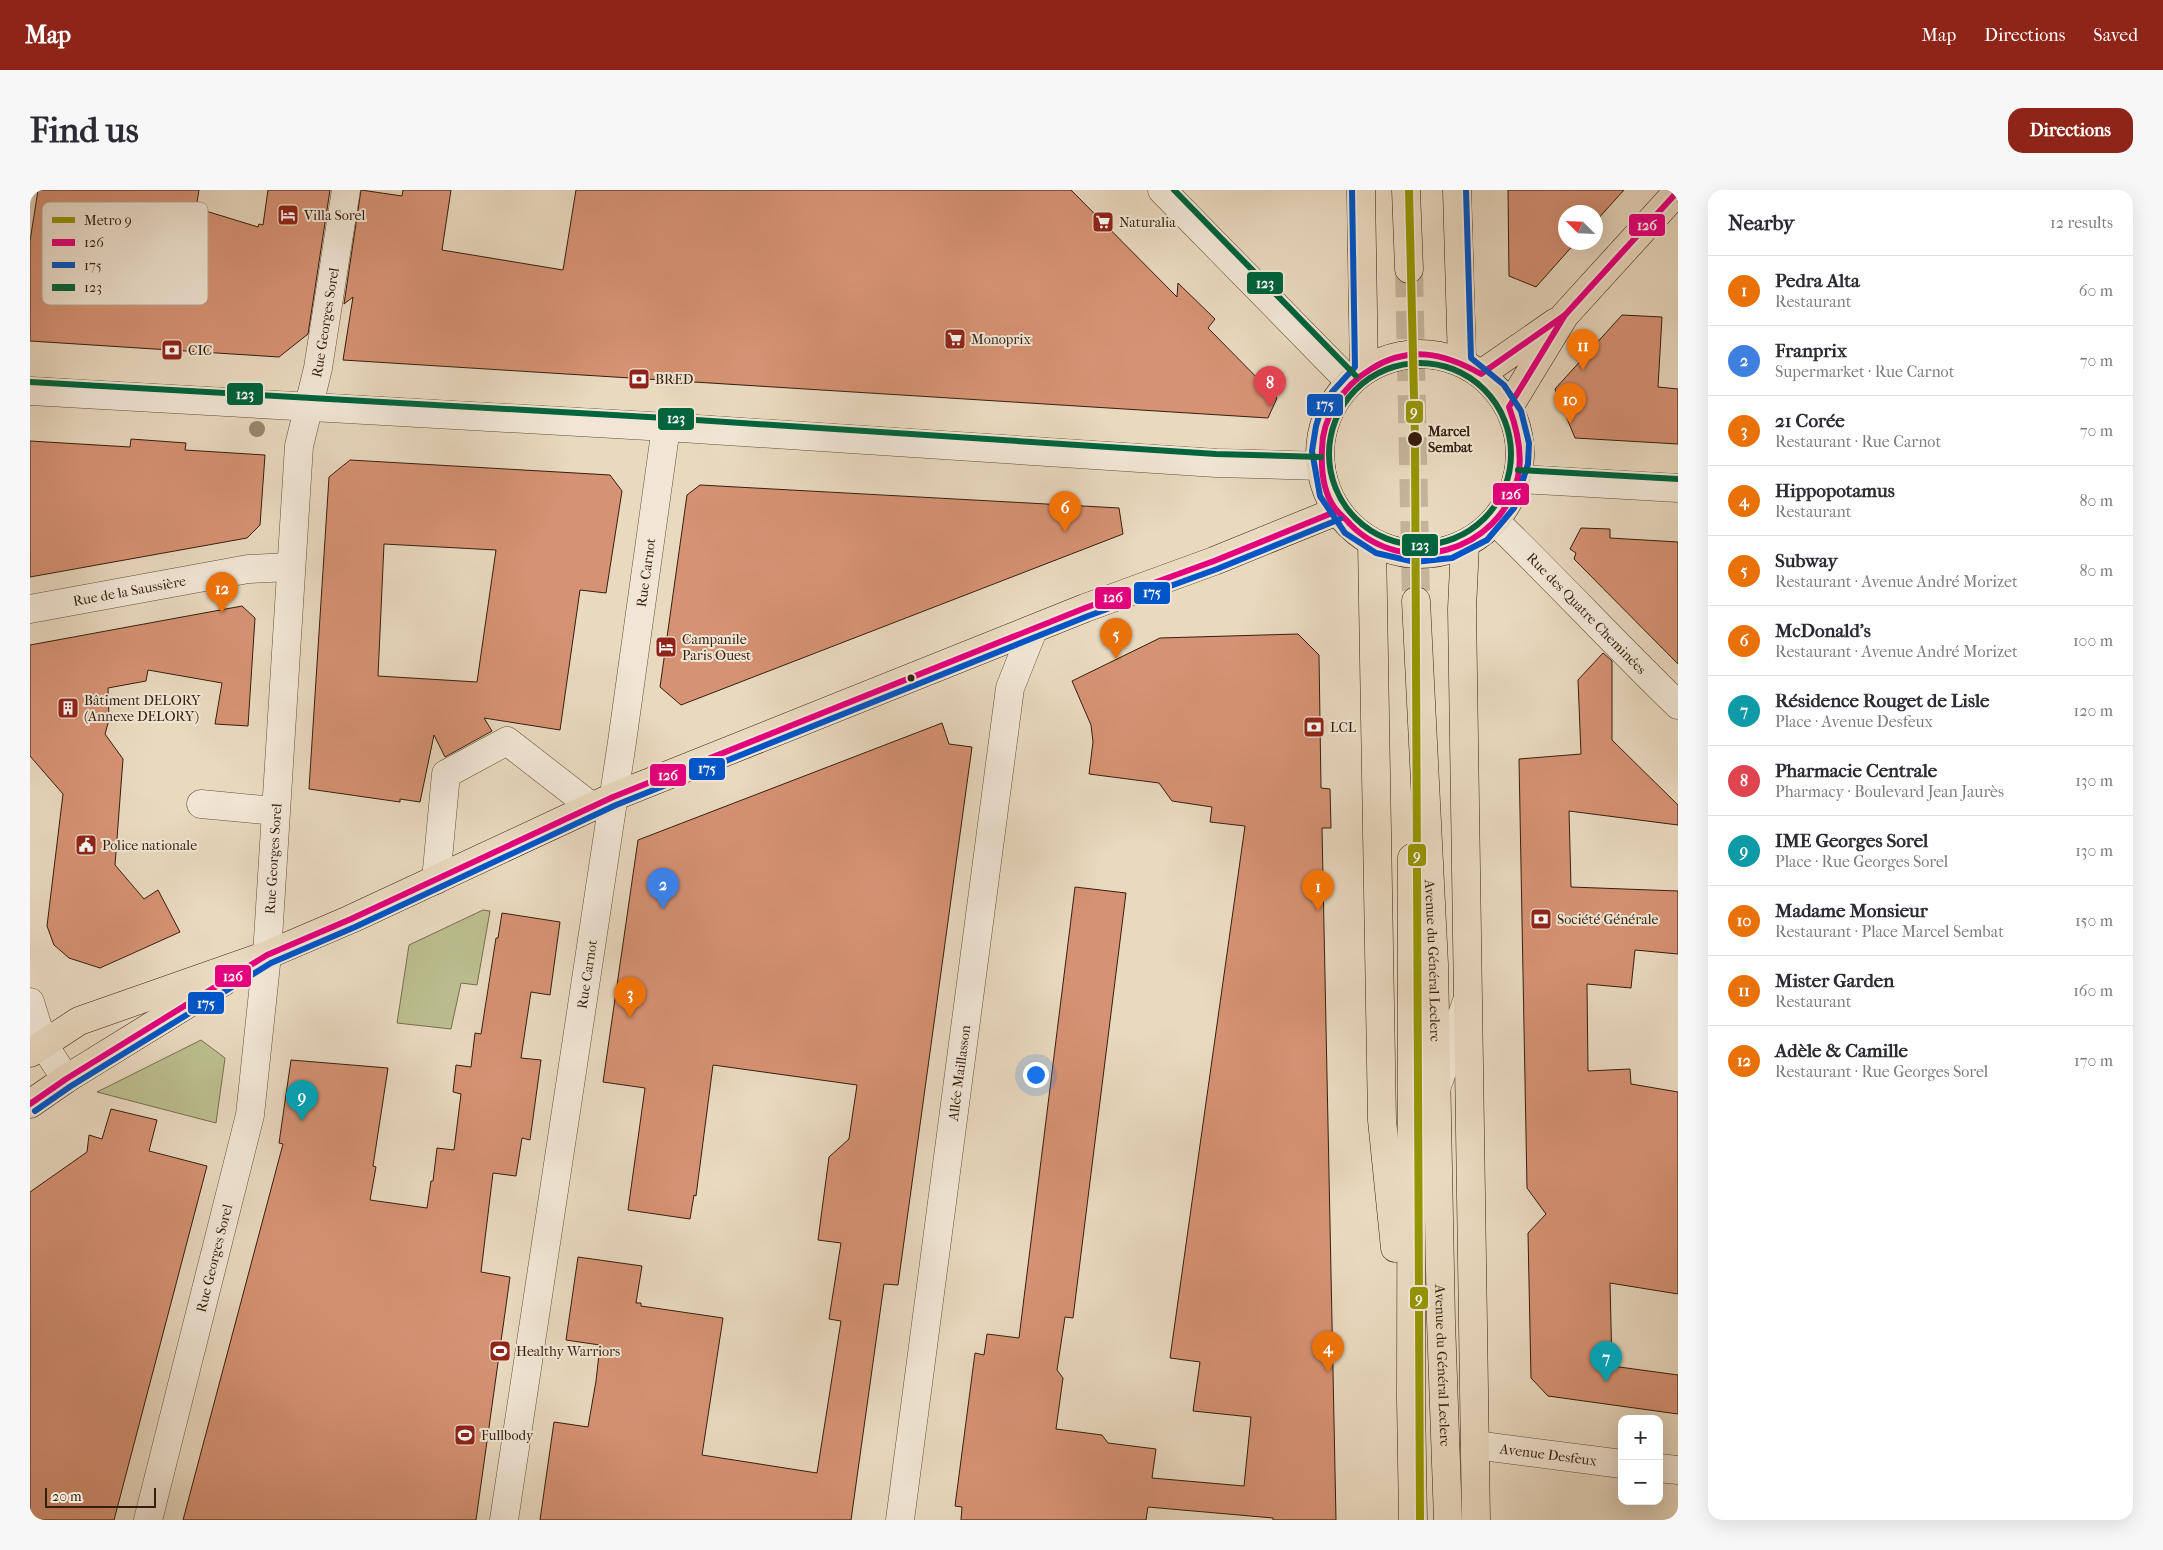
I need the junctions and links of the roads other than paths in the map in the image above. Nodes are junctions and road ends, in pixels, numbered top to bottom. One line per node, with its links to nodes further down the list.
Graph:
1 (346, 190): 12 (street, Rue Georges Sorel)
2 (1162, 190): 10 (street)
3 (1361, 190): 10 (main road)
4 (1406, 190): 5 (main road)
5 (1411, 190)
6 (1457, 190): 9 (main road)
7 (1678, 191): 8 (main road)
8 (1565, 315): 9 (main road); 13 (main road)
9 (1471, 368): 10 (main road); 13 (main road)
10 (1357, 377): 15 (main road)
11 (30, 391): 12 (street)
12 (308, 407): 14 (street); 22 (street, Rue Georges Sorel)
13 (1509, 407): 16 (main road)
14 (666, 427): 15 (street); 26 (street, Rue Carnot)
15 (1321, 466): 18 (main road)
16 (1518, 479): 17 (street); 19 (main road)
17 (1678, 488)
18 (1338, 511): 20 (main road); 24 (main road)
19 (1495, 522): 21 (main road); 25 (street, Rue des Quatre Cheminées)
20 (1372, 542): 21 (main road); 37 (main road, Avenue du Général Leclerc)
21 (1465, 544): 31 (main road)
22 (290, 567): 23 (street, Rue de la Saussière); 28 (street, Rue Georges Sorel)
23 (30, 609)
24 (1033, 630): 26 (main road); 44 (street, Allée Maillasson)
25 (1678, 705)
26 (602, 802): 29 (main road); 29 (street); 43 (street, Rue Carnot)
27 (201, 804): 28 (street)
28 (275, 811): 30 (street, Rue Georges Sorel)
29 (436, 880): 30 (main road)
30 (267, 955): 33 (main road); 34 (main road); 42 (street, Rue Georges Sorel)
31 (1468, 999): 35 (street); 38 (main road)
32 (30, 1002): 33 (street)
33 (37, 1048): 34 (street)
34 (66, 1079): 36 (main road)
35 (1437, 1087): 37 (main road, Avenue du Général Leclerc); 46 (main road, Avenue du Général Leclerc)
36 (30, 1104)
37 (1411, 1400): 45 (main road, Avenue du Général Leclerc)
38 (1475, 1445): 39 (street, Avenue Desfeux); 47 (main road)
39 (1618, 1463)
40 (1663, 1468): 41 (street)
41 (1678, 1470)
42 (148, 1520)
43 (504, 1520)
44 (900, 1520)
45 (1413, 1520)
46 (1448, 1520)
47 (1476, 1520)

